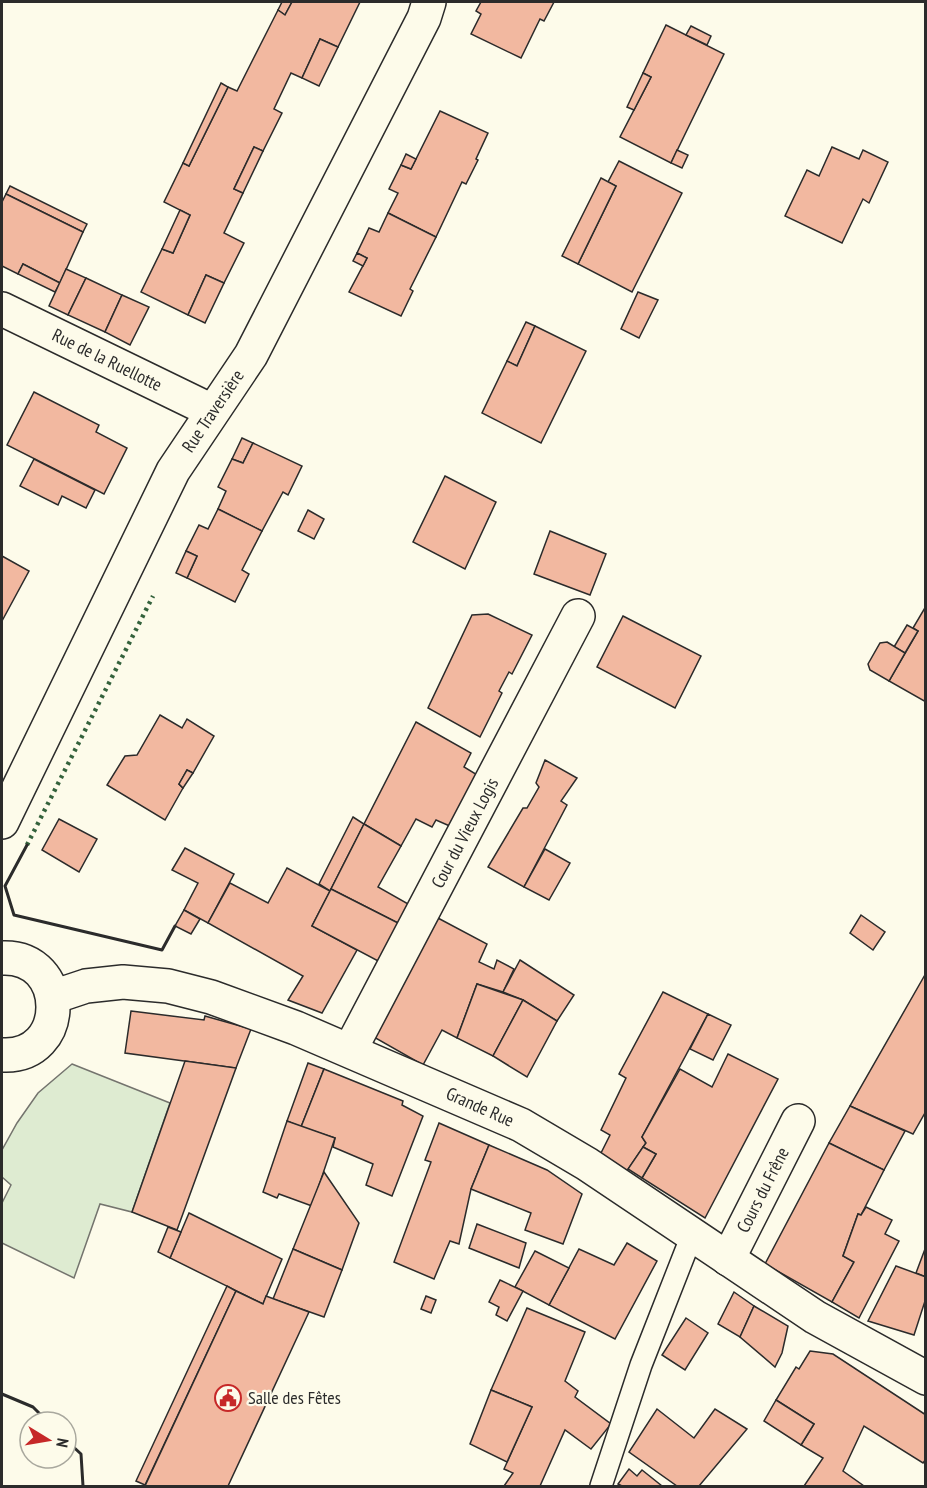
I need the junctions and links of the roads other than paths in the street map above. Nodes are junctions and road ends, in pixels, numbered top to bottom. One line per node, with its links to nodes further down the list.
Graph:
1 (429, 2): 3 (street, Rue Traversière)
2 (2, 309): 3 (street, Rue de la Ruellotte)
3 (212, 411): 5 (street, Rue Traversière)
4 (578, 616): 8 (street, Cour du Vieux Logis)
5 (2, 822)
6 (2, 958): 7 (street)
7 (53, 997): 8 (street, Grande Rue); 9 (street)
8 (350, 1050): 11 (street, Grande Rue)
9 (2, 1055)
10 (798, 1121): 12 (street, Cours du Frêne)
11 (692, 1235): 12 (street, Grande Rue); 14 (lane)
12 (729, 1259): 13 (street, Grande Rue)
13 (926, 1378)
14 (601, 1486)

